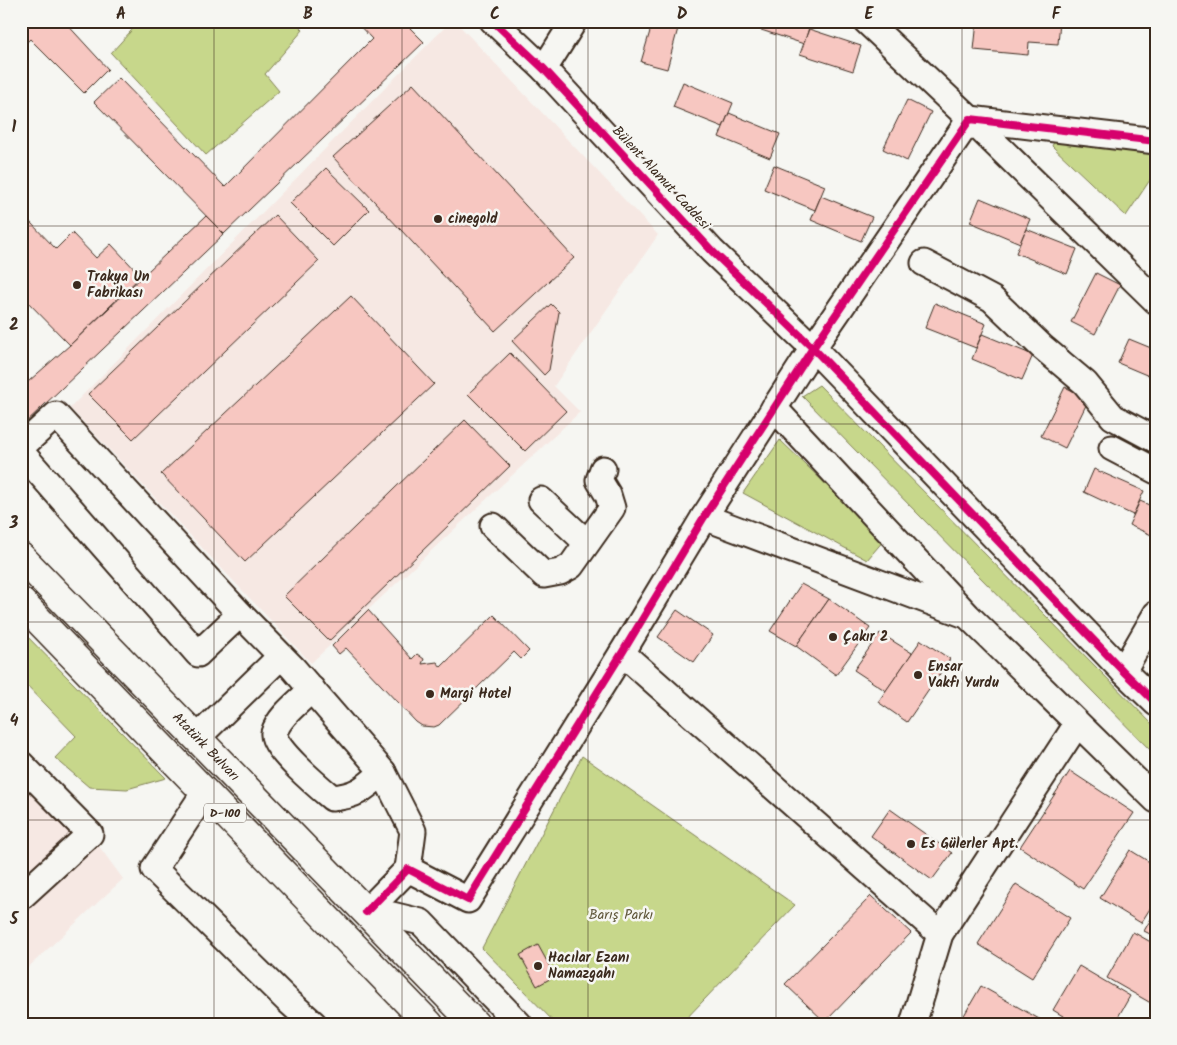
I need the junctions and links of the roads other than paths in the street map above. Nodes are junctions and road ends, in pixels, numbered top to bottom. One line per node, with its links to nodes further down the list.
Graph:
1 (493, 21): 4 (street, Bülent Alamut Caddesi)
2 (574, 21): 4 (street)
3 (866, 21): 5 (street)
4 (544, 69): 9 (street, Bülent Alamut Caddesi)
5 (970, 119): 6 (street); 8 (street); 9 (street)
6 (1156, 141)
7 (924, 263): 11 (street)
8 (1156, 301)
9 (813, 348): 10 (street); 28 (street, Bülent Alamut Caddesi)
10 (774, 408): 18 (street); 25 (street)
11 (1156, 440)
12 (21, 447): 23 (street)
13 (1112, 448): 16 (street)
14 (21, 452): 23 (street)
15 (603, 469): 20 (street)
16 (1156, 471)
17 (541, 500): 20 (street)
18 (704, 516): 25 (street); 26 (street)
19 (493, 526): 20 (street)
20 (586, 542)
21 (21, 557): 32 (main road, Atatürk Bulvarı / D-100)
22 (21, 602): 35 (main road, D-100)
23 (240, 614): 27 (street)
24 (1156, 614): 28 (street)
25 (968, 616): 31 (street)
26 (622, 653): 37 (street); 40 (street)
27 (281, 656): 29 (street); 32 (street)
28 (1123, 671): 30 (street, Bülent Alamut Caddesi)
29 (312, 689): 34 (street); 34 (street)
30 (1156, 703)
31 (1077, 724): 36 (street); 40 (street)
32 (197, 738): 39 (main road, Atatürk Bulvarı / D-100)
33 (21, 764): 38 (street)
34 (383, 772): 37 (street)
35 (205, 792): 41 (street); 42 (main road, D-100)
36 (1156, 800)
37 (408, 868): 39 (street)
38 (21, 897)
39 (366, 912): 43 (main road, Atatürk Bulvarı / D-100); 44 (street)
40 (940, 934): 45 (street)
41 (314, 1024)
42 (429, 1024)
43 (475, 1024)
44 (519, 1024)
45 (913, 1024)

